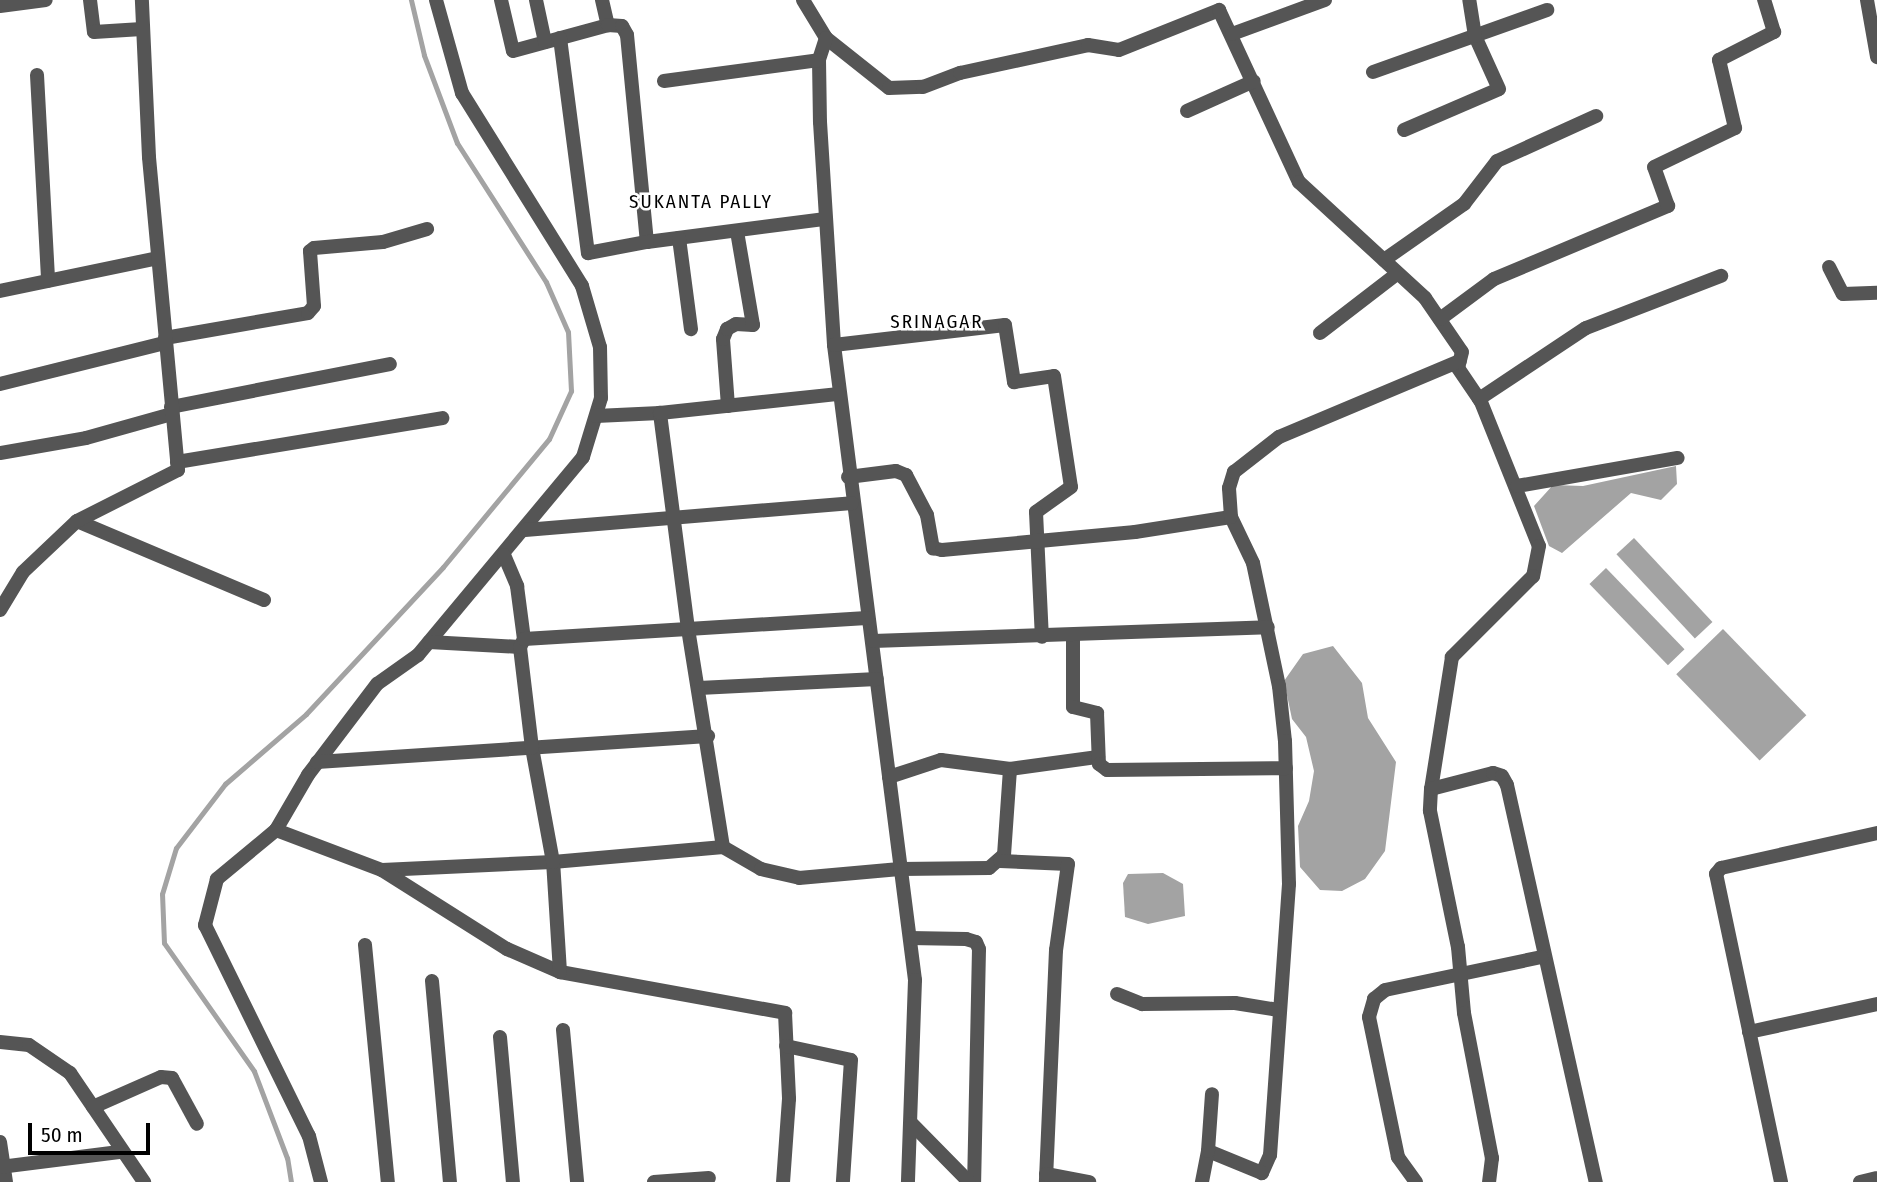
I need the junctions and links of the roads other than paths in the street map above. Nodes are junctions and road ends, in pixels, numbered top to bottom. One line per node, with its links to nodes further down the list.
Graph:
1 (46, 0): 14 (street)
2 (90, 0): 17 (street)
3 (142, 0): 17 (street)
4 (436, 0): 57 (street)
5 (501, 0): 21 (street)
6 (536, 0): 21 (street)
7 (602, 0): 16 (street)
8 (803, 0): 20 (street)
9 (1325, 0): 18 (street)
10 (1469, 0): 19 (street)
11 (1764, 0): 44 (street)
12 (1867, 0): 22 (street)
13 (1217, 5): 18 (street); 20 (street)
14 (0, 6)
15 (1547, 10): 19 (street)
16 (608, 25): 21 (street); 35 (street)
17 (142, 29): 36 (street)
18 (1232, 34): 27 (street)
19 (1475, 36): 24 (street); 30 (street)
20 (826, 38): 23 (street)
21 (552, 40): 35 (street)
22 (1877, 57)
23 (819, 60): 26 (street); 31 (street)
24 (1373, 72)
25 (37, 75): 41 (street)
26 (664, 80)
27 (1254, 81): 28 (street); 37 (street)
28 (1187, 111)
29 (1596, 116): 37 (street)
30 (1404, 130)
31 (824, 219): 33 (street); 48 (street)
32 (427, 229): 47 (street)
33 (737, 231): 34 (street); 54 (street)
34 (678, 238): 35 (street); 45 (street)
35 (647, 242)
36 (158, 258): 41 (street); 47 (street)
37 (1384, 260): 39 (street)
38 (1829, 267): 43 (street)
39 (1398, 273): 44 (street); 46 (street)
40 (1721, 276): 53 (street)
41 (48, 281): 42 (street)
42 (0, 290)
43 (1877, 293)
44 (1440, 319): 49 (street)
45 (691, 329)
46 (1320, 333)
47 (165, 341): 51 (street); 55 (street)
48 (834, 345): 52 (street); 69 (street)
49 (1460, 360): 53 (street); 65 (street)
50 (390, 364): 55 (street)
51 (0, 384)
52 (839, 394): 54 (street); 62 (street)
53 (1479, 398): 63 (street)
54 (727, 406): 56 (street)
55 (171, 410): 59 (street); 61 (street)
56 (660, 413): 57 (street); 66 (street)
57 (596, 416): 68 (street)
58 (442, 418): 61 (street)
59 (0, 453)
60 (1678, 458): 63 (street)
61 (177, 462): 67 (street)
62 (848, 477): 64 (street); 69 (street)
63 (1517, 486): 90 (street)
64 (852, 503): 66 (street); 73 (street)
65 (1231, 517): 69 (street); 74 (street)
66 (675, 520): 68 (street); 75 (street)
67 (76, 521): 71 (street); 72 (street)
68 (525, 530): 70 (street)
69 (1037, 538): 77 (street)
70 (504, 555): 79 (street); 80 (street)
71 (264, 600)
72 (0, 610)
73 (867, 618): 75 (street); 78 (street)
74 (1268, 627): 76 (street); 87 (street)
75 (688, 629): 80 (street); 82 (street)
76 (1073, 636): 77 (street); 85 (street)
77 (1042, 637): 78 (street)
78 (873, 641): 81 (street)
79 (429, 642): 80 (street); 86 (street)
80 (522, 643): 84 (street)
81 (877, 679): 82 (street); 89 (street)
82 (699, 688): 83 (street)
83 (708, 736): 84 (street); 93 (street)
84 (532, 748): 86 (street); 95 (street)
85 (1098, 757): 87 (street); 88 (street)
86 (317, 762): 91 (street)
87 (1286, 768): 106 (street)
88 (1010, 769): 89 (street); 94 (street)
89 (888, 776): 96 (street)
90 (1431, 789): 100 (street); 102 (street)
91 (276, 830): 97 (street); 126 (street)
92 (1877, 832): 108 (street)
93 (723, 847): 95 (street); 96 (street)
94 (1000, 861): 96 (street); 121 (street)
95 (553, 862): 97 (street); 101 (street)
96 (900, 869): 98 (street)
97 (382, 870): 101 (street)
98 (910, 938): 115 (street); 135 (street)
99 (365, 944): 127 (street)
100 (1542, 957): 102 (street); 139 (street)
101 (560, 972): 111 (street)
102 (1462, 972): 123 (street); 138 (street)
103 (432, 981): 128 (street)
104 (1117, 994): 106 (street)
105 (1877, 1004): 108 (street)
106 (1279, 1010): 117 (street)
107 (563, 1030): 130 (street)
108 (1749, 1032): 140 (street)
109 (500, 1037): 129 (street)
110 (0, 1042): 113 (street)
111 (786, 1046): 132 (street); 133 (street)
112 (1212, 1094): 117 (street)
113 (93, 1107): 114 (street); 118 (street)
114 (197, 1124)
115 (912, 1124): 134 (street); 135 (street)
116 (0, 1142): 119 (street)
117 (1208, 1151): 137 (street)
118 (119, 1152): 119 (street); 125 (street)
119 (2, 1167): 124 (street)
120 (709, 1178): 131 (street)
121 (1046, 1178): 136 (street)
122 (1877, 1178): 141 (street)
123 (1412, 1181)
124 (6, 1182)
125 (144, 1182)
126 (321, 1182)
127 (388, 1182)
128 (450, 1182)
129 (513, 1182)
130 (577, 1182)
131 (654, 1182)
132 (783, 1182)
133 (843, 1182)
134 (908, 1182)
135 (971, 1182)
136 (1089, 1182)
137 (1202, 1182)
138 (1489, 1182)
139 (1596, 1182)
140 (1782, 1182)
141 (1860, 1182)

